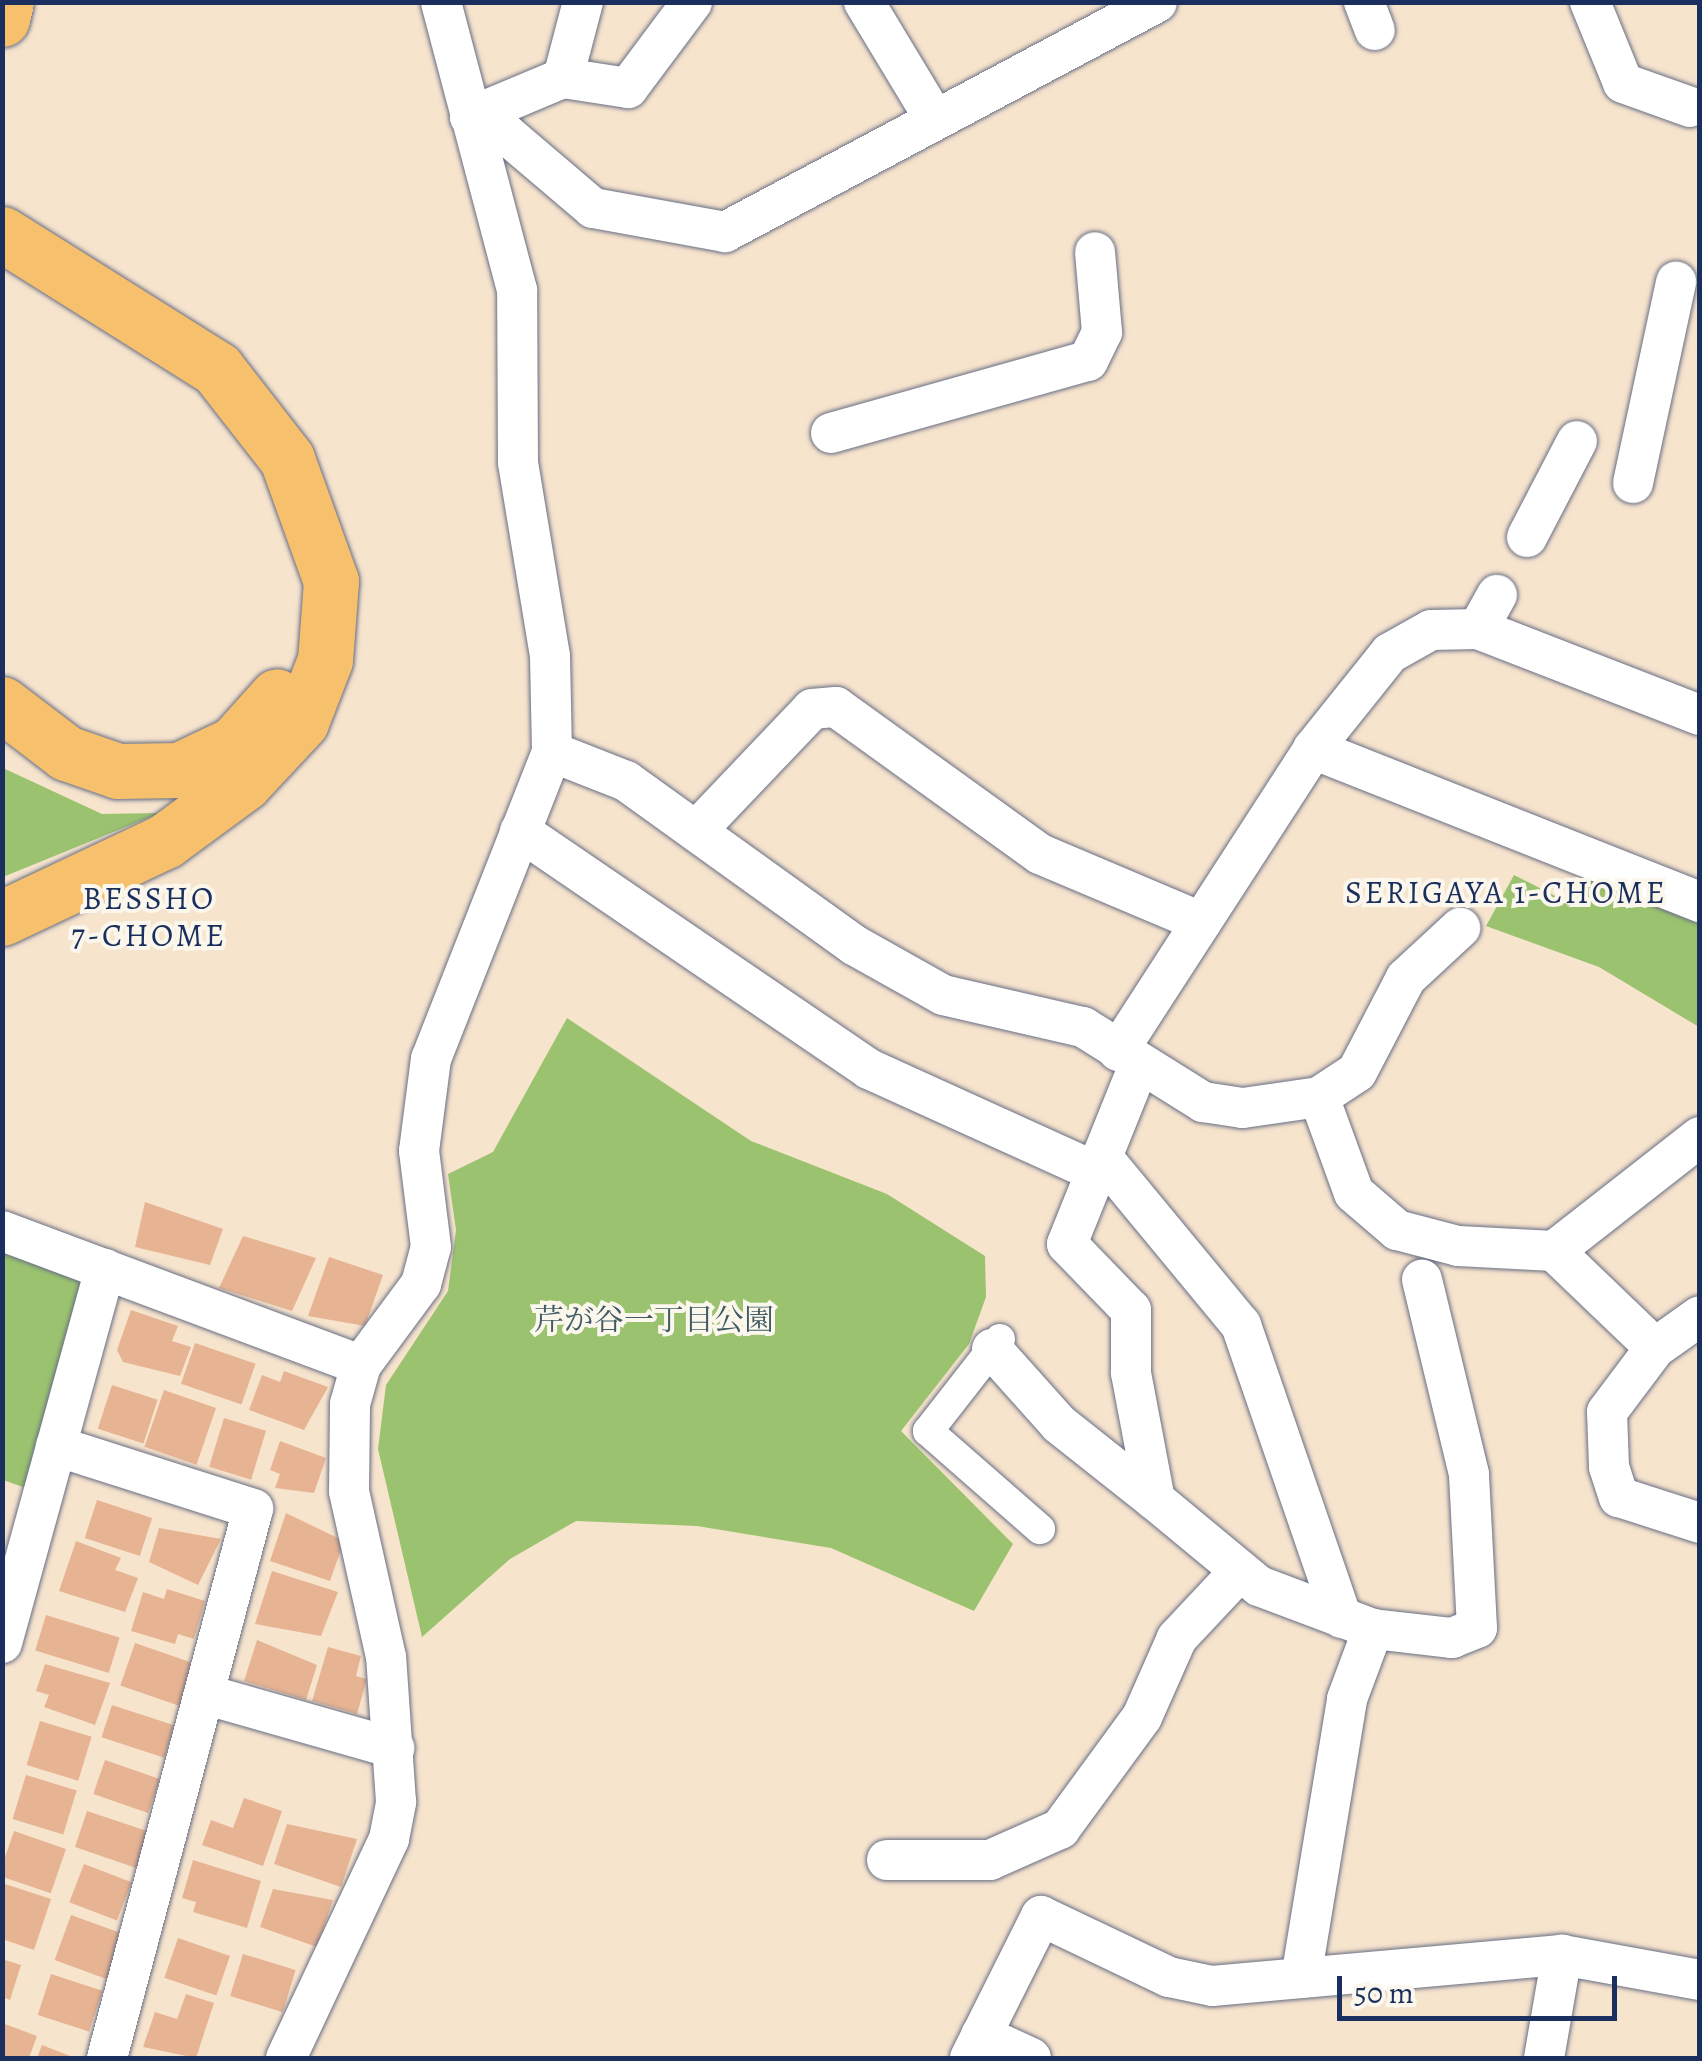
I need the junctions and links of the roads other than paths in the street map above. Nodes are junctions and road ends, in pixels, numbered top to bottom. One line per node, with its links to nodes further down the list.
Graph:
1 (6, 2): 8 (highway)
2 (441, 2): 11 (street)
3 (582, 2): 9 (street)
4 (692, 2): 9 (street)
5 (864, 2): 12 (street)
6 (1157, 2): 12 (street)
7 (1590, 2): 10 (street)
8 (2, 19)
9 (563, 78): 11 (street)
10 (1690, 107)
11 (470, 118): 12 (street); 24 (street)
12 (934, 118)
13 (2, 234): 28 (highway)
14 (1095, 252): 17 (street)
15 (2, 264): 21 (highway)
16 (1676, 282): 19 (street)
17 (830, 433)
18 (1577, 441): 20 (street)
19 (1633, 483)
20 (1527, 538)
21 (2, 704)
22 (1700, 715): 23 (street)
23 (1313, 749): 27 (street); 29 (street)
24 (552, 752): 25 (street); 26 (street)
25 (520, 830): 34 (street); 42 (street)
26 (696, 832): 29 (street); 31 (street)
27 (1700, 902)
28 (2, 918)
29 (1201, 922): 31 (street)
30 (1460, 928): 32 (street)
31 (1128, 1058): 32 (street); 34 (street)
32 (1319, 1097): 36 (street)
33 (1700, 1137): 36 (street)
34 (1099, 1165): 44 (street); 48 (street)
35 (2, 1231): 37 (street)
36 (1554, 1251): 41 (street)
37 (104, 1269): 42 (street); 43 (street)
38 (1422, 1280): 48 (street)
39 (1700, 1316): 41 (street)
40 (996, 1344): 44 (street); 46 (street)
41 (1655, 1348): 45 (street)
42 (361, 1365): 51 (street)
43 (56, 1446): 49 (street); 50 (street)
44 (1155, 1500): 47 (street)
45 (1700, 1523)
46 (1040, 1528)
47 (1240, 1570): 48 (street); 52 (street)
48 (1357, 1624): 54 (street)
49 (2, 1643)
50 (204, 1694): 51 (street); 57 (street)
51 (394, 1748): 58 (street)
52 (888, 1860)
53 (1562, 1955): 54 (street); 55 (street); 60 (street)
54 (1301, 1978): 56 (street)
55 (1700, 1980)
56 (976, 2047): 59 (street)
57 (107, 2058)
58 (286, 2058)
59 (1031, 2058)
60 (1544, 2058)

